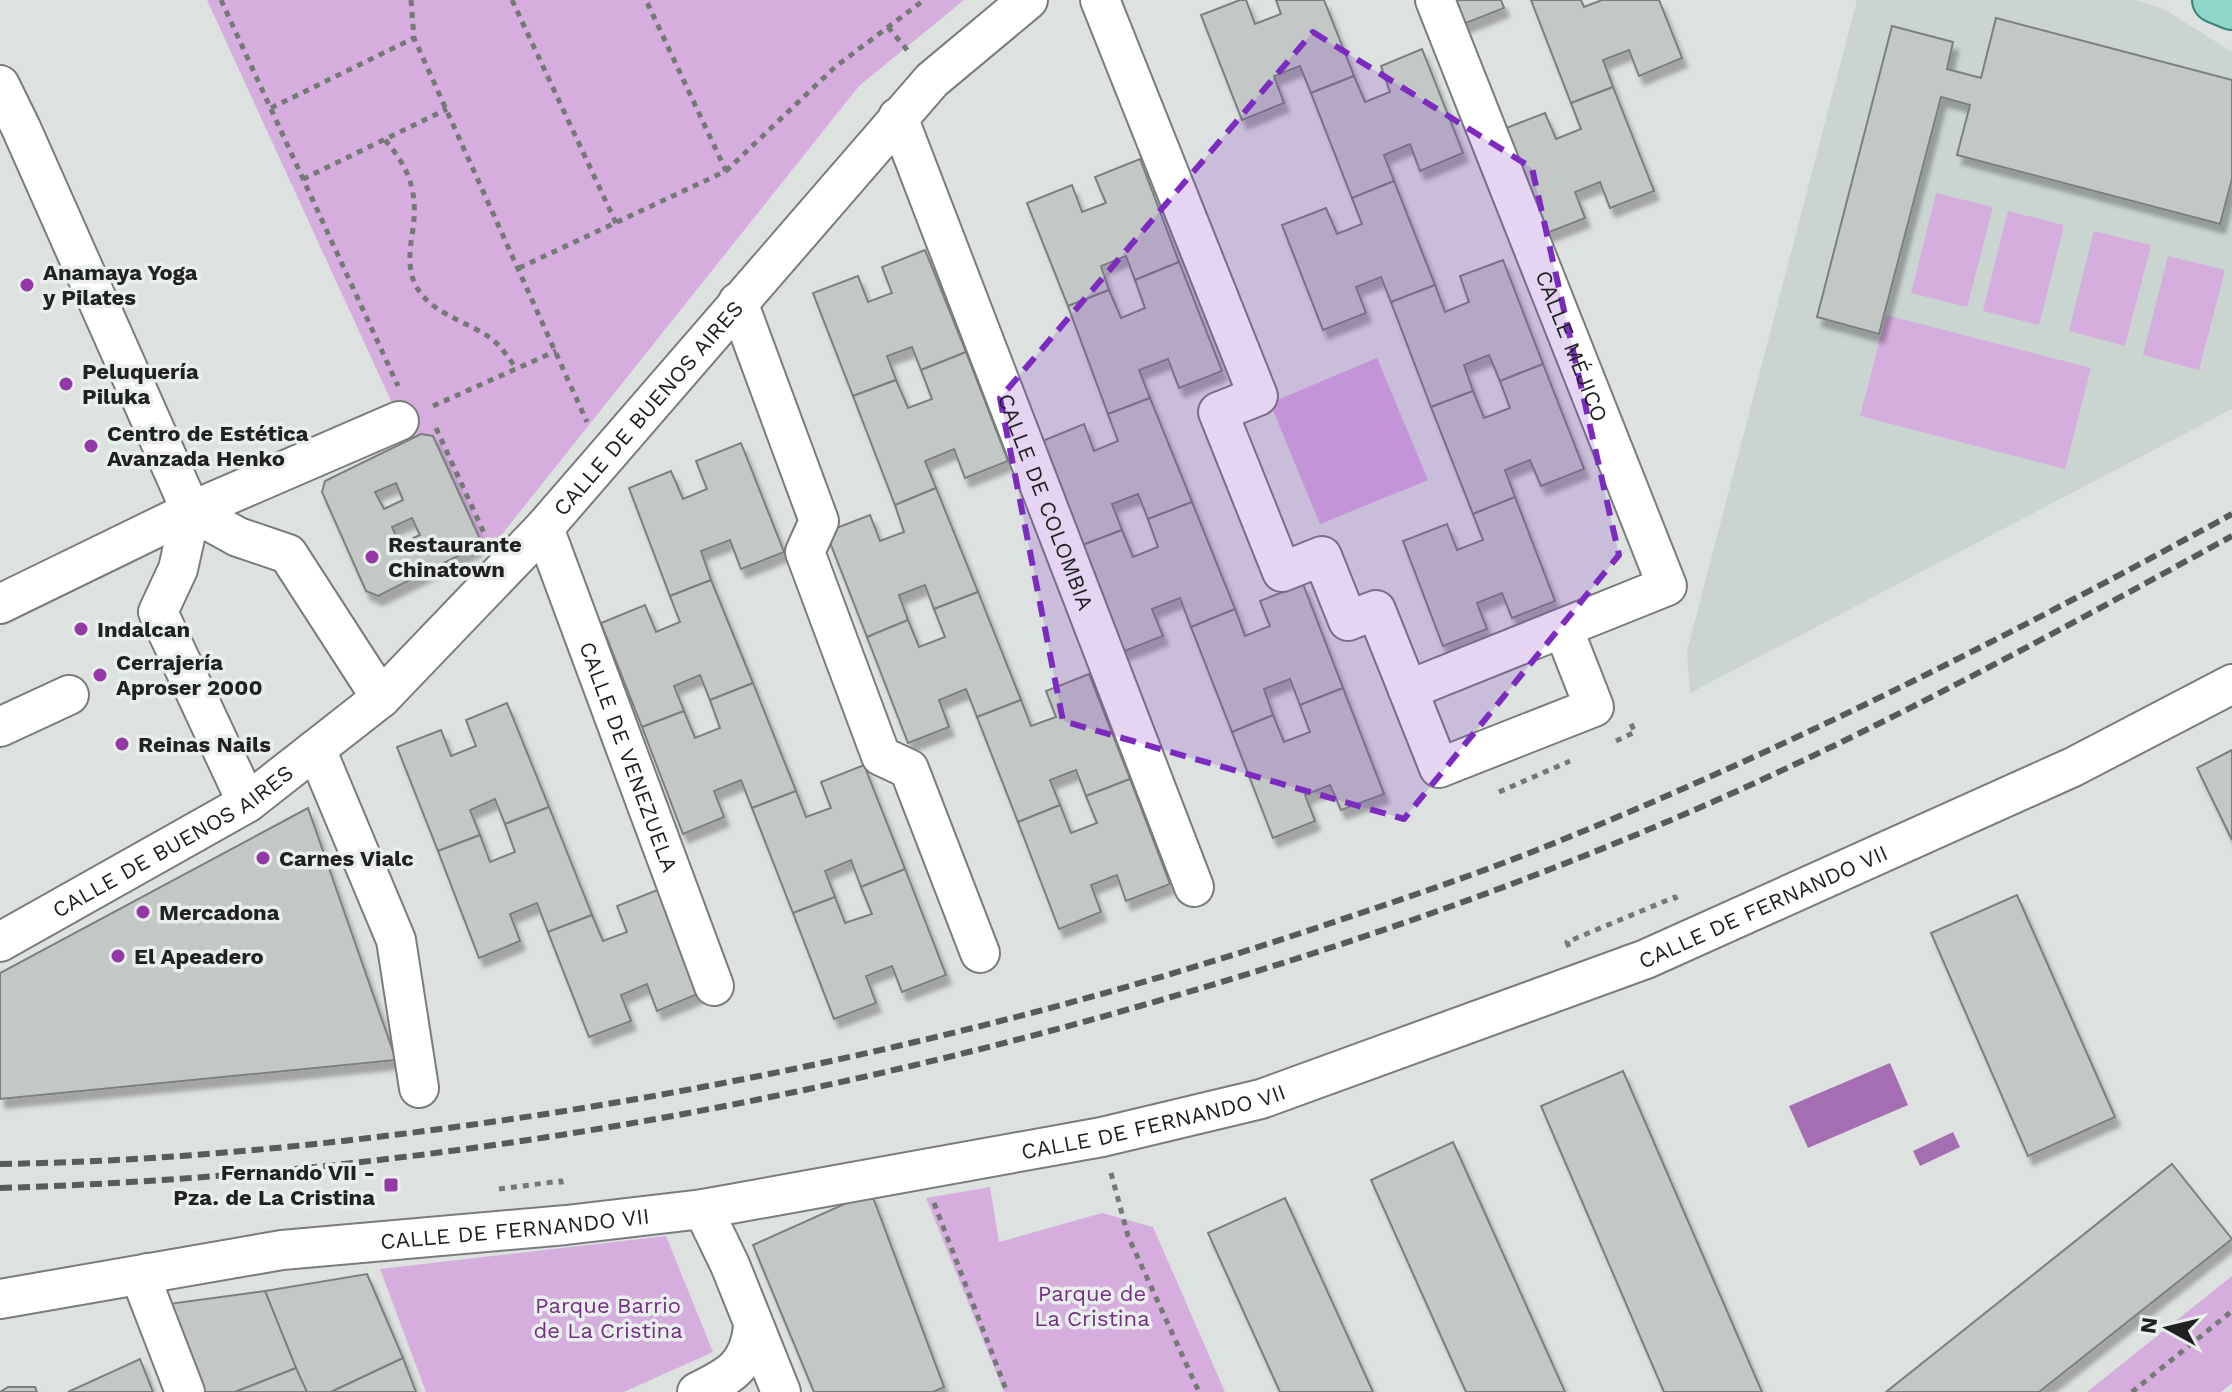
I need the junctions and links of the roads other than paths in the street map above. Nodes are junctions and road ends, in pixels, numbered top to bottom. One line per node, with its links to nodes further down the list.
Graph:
1 (1028, 0): 7 (street, CALLE DE BUENOS AIRES)
2 (1100, 0): 16 (street)
3 (1435, 0): 14 (street, CALLE MÉJICO)
4 (2215, 0): 5 (main road)
5 (2232, 7)
6 (0, 85): 8 (street)
7 (898, 117): 9 (street, CALLE DE BUENOS AIRES); 22 (street, CALLE DE COLOMBIA)
8 (11, 133): 11 (street)
9 (738, 302): 12 (street, CALLE DE BUENOS AIRES); 24 (street)
10 (414, 410): 11 (street)
11 (191, 511): 13 (street); 18 (street); 21 (street)
12 (544, 528): 18 (street, CALLE DE BUENOS AIRES); 25 (street, CALLE DE VENEZUELA)
13 (0, 604)
14 (1563, 628): 16 (street, CALLE MÉJICO); 16 (street)
15 (2232, 684): 27 (street, CALLE DE FERNANDO VII)
16 (1408, 690)
17 (69, 695): 19 (street)
18 (381, 698): 20 (street, CALLE DE BUENOS AIRES)
19 (0, 727)
20 (316, 749): 21 (street, CALLE DE BUENOS AIRES); 26 (street)
21 (247, 803): 23 (street, CALLE DE BUENOS AIRES)
22 (1194, 887)
23 (0, 942)
24 (980, 953)
25 (714, 986)
26 (419, 1088)
27 (703, 1209): 28 (street, CALLE DE FERNANDO VII); 30 (street)
28 (148, 1273): 29 (street, CALLE DE FERNANDO VII); 31 (street)
29 (0, 1299)
30 (753, 1327): 32 (street); 33 (street)
31 (185, 1392)
32 (697, 1392)
33 (781, 1392)

